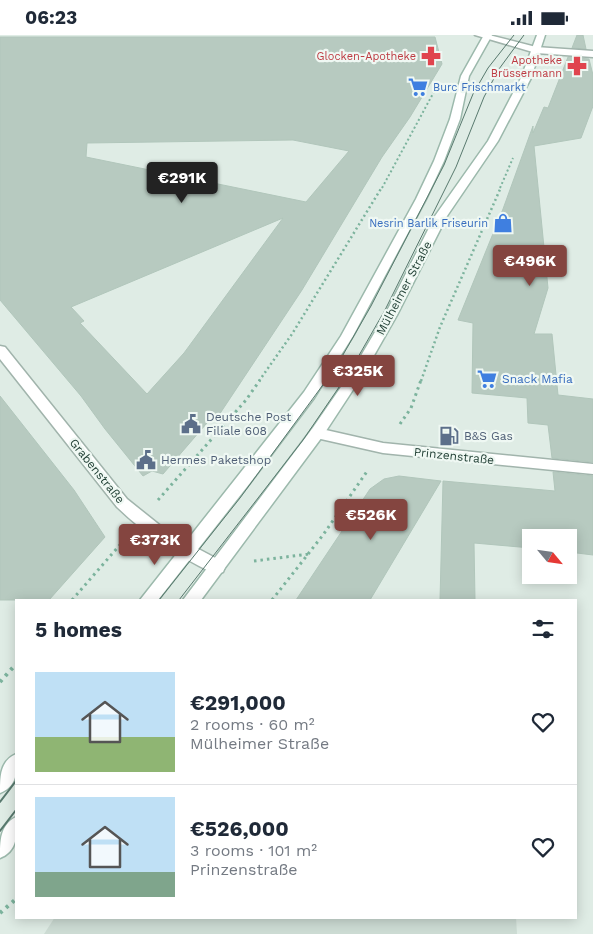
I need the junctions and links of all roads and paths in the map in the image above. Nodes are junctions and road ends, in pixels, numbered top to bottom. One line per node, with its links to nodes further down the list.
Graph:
1 (541, 35): 3 (main road, Mülheimer Straße)
2 (484, 36): 3 (main road); 12 (main road)
3 (536, 50): 4 (main road); 8 (main road, Mülheimer Straße)
4 (593, 54)
5 (438, 84): 11 (path)
6 (515, 154): 9 (path)
7 (0, 349): 11 (main road, Grabenstraße)
8 (317, 433): 9 (main road, Prinzenstraße); 14 (main road, Mülheimer Straße)
9 (383, 448): 10 (main road, Prinzenstraße); 13 (path)
10 (593, 469)
11 (140, 521): 12 (main road, Grabenstraße); 15 (path)
12 (187, 551): 14 (main road, Grabenstraße); 16 (main road)
13 (309, 554): 14 (path); 18 (path)
14 (217, 567): 17 (main road, Mülheimer Straße)
15 (73, 599)
16 (149, 599)
17 (192, 599)
18 (273, 599)
19 (15, 665): 20 (path)
20 (0, 682)
21 (15, 764): 22 (main road)
22 (0, 784)
23 (15, 828): 24 (main road)
24 (0, 848)
25 (15, 900): 26 (path)
26 (0, 913)

